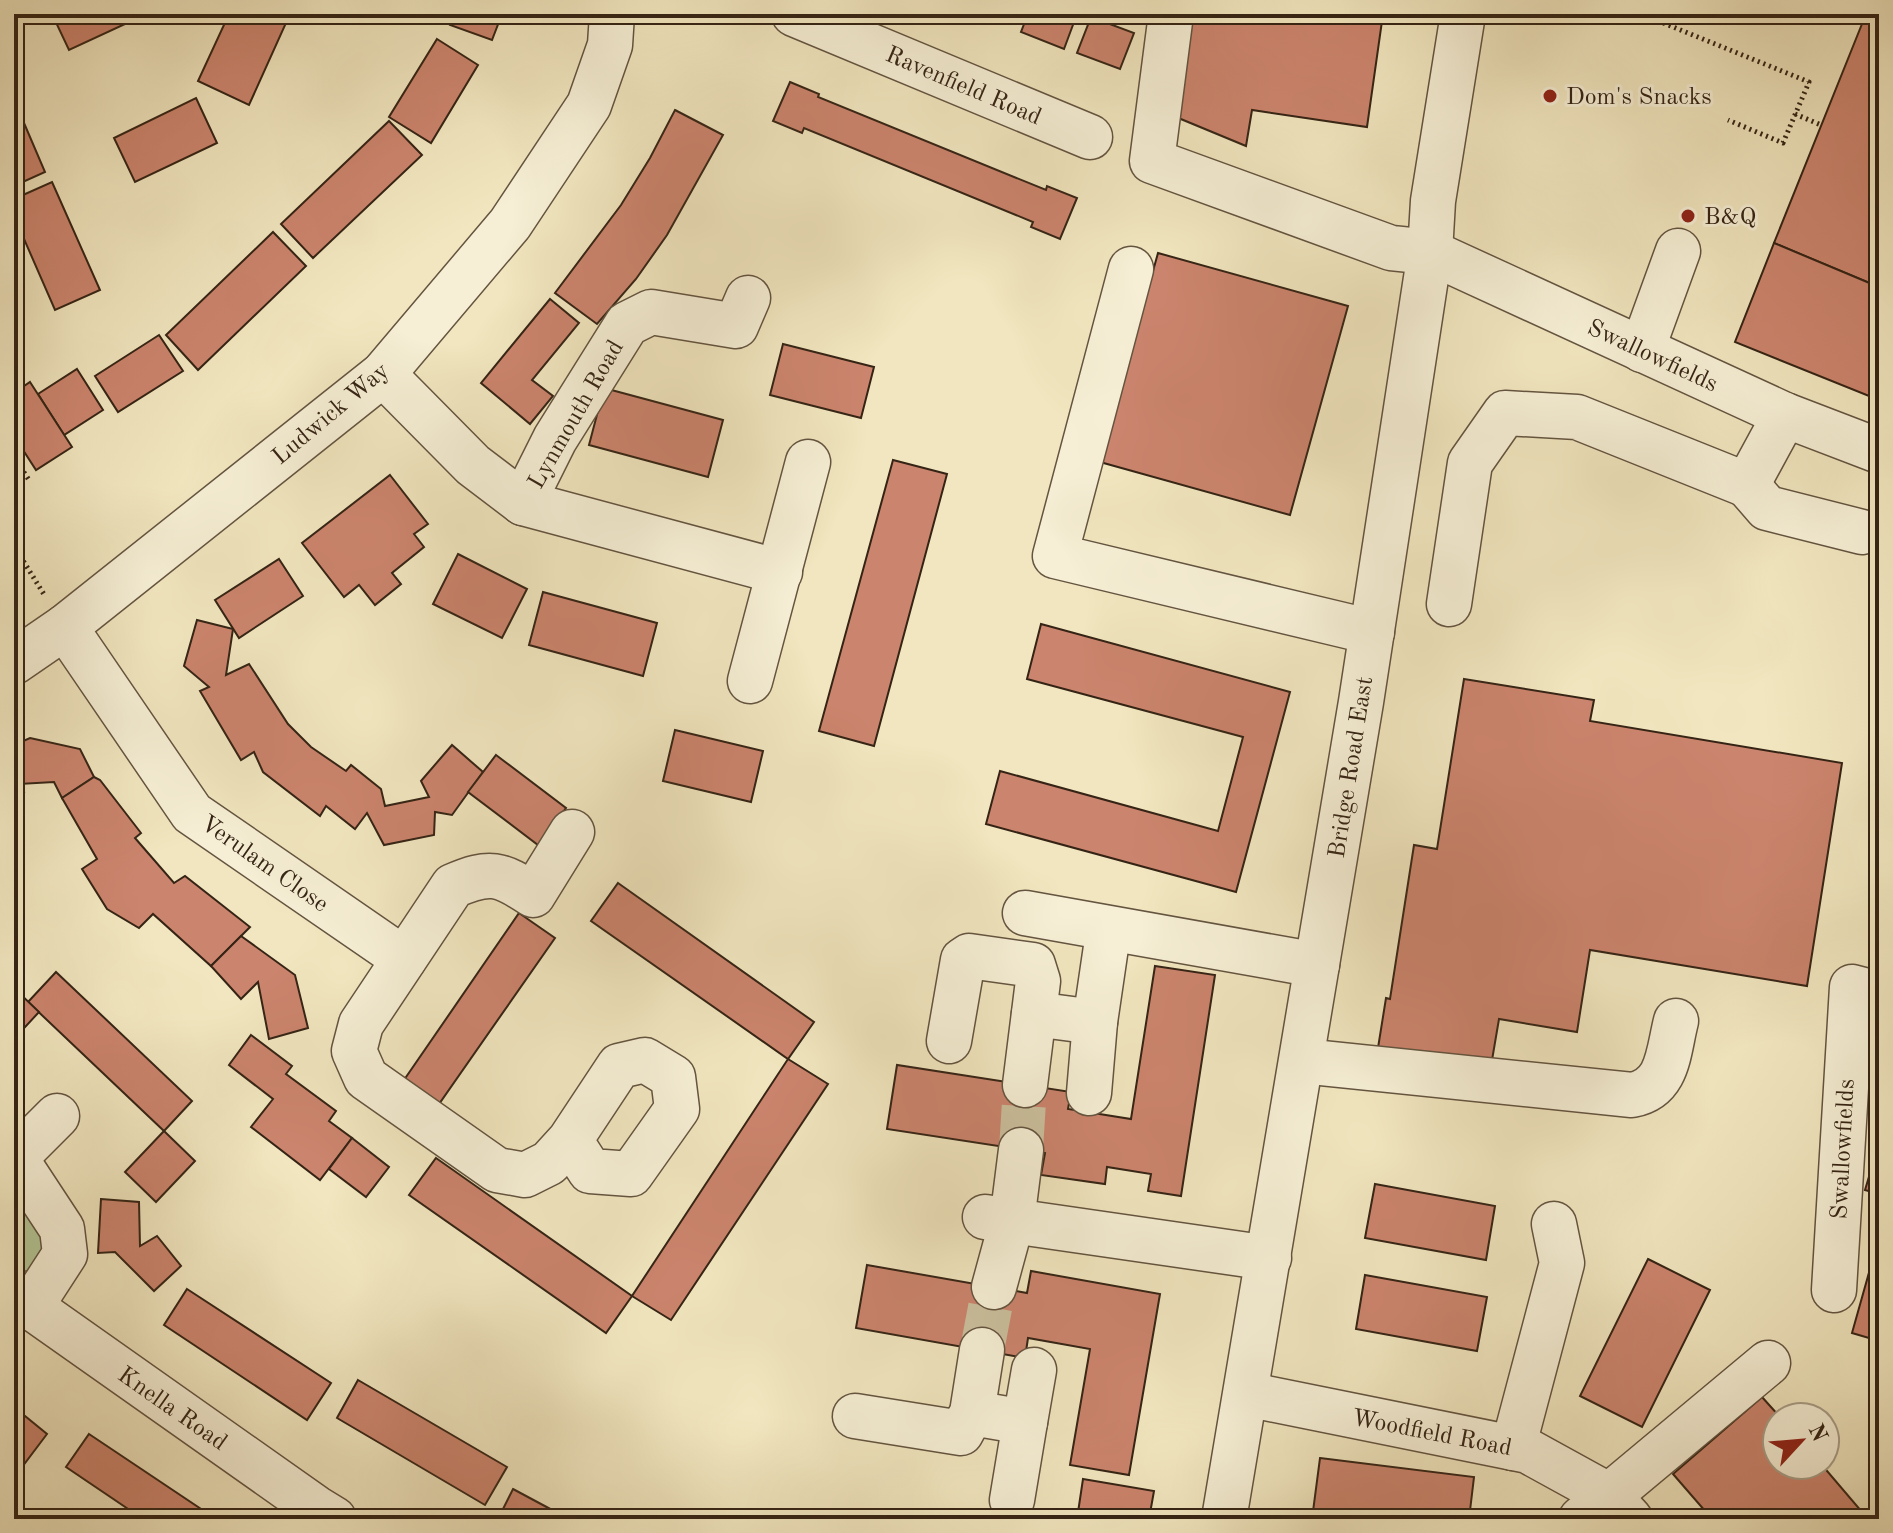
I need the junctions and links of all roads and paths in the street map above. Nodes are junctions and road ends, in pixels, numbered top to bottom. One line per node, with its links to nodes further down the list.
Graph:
1 (612, 14): 15 (street, Ludwick Way)
2 (794, 14): 9 (street, Ravenfield Road)
3 (1171, 14): 11 (street)
4 (1463, 14): 11 (street, Bridge Road East)
5 (1641, 14): 6 (path)
6 (1795, 114): 7 (path); 8 (path)
7 (1728, 120)
8 (1821, 125)
9 (1090, 137)
10 (1678, 251): 14 (street)
11 (1430, 252): 14 (street, Swallowfields); 28 (street, Bridge Road East)
12 (1131, 269): 28 (street)
13 (748, 298): 22 (street, Lynmouth Road)
14 (1642, 350): 16 (street, Swallowfields)
15 (383, 374): 22 (street, Lynmouth Road); 27 (street, Ludwick Way)
16 (1785, 415): 17 (street, Swallowfields); 21 (street)
17 (1879, 451)
18 (14, 457): 20 (path)
19 (808, 462): 25 (street)
20 (29, 480)
21 (1747, 485): 23 (street); 26 (street)
22 (523, 503): 25 (street, Lynmouth Road)
23 (1862, 532)
24 (14, 546): 27 (path)
25 (780, 572): 30 (street)
26 (1449, 604)
27 (65, 627): 29 (street, Ludwick Way); 34 (street, Verulam Close)
28 (1372, 632): 35 (street, Bridge Road East)
29 (14, 662)
30 (750, 681)
31 (572, 832): 34 (street)
32 (1025, 913): 35 (street)
33 (1106, 947): 39 (street)
34 (404, 959): 45 (street)
35 (1317, 965): 41 (street, Bridge Road East)
36 (1879, 994): 52 (street, Swallowfields)
37 (1034, 1014): 39 (street); 40 (street); 42 (street)
38 (1676, 1021): 41 (street)
39 (1095, 1022): 43 (street)
40 (949, 1041)
41 (1302, 1061): 50 (street, Bridge Road East)
42 (1025, 1085)
43 (1089, 1093)
44 (57, 1116): 47 (street)
45 (570, 1140)
46 (1021, 1150): 48 (street)
47 (15, 1156): 53 (street)
48 (998, 1219): 50 (street); 51 (street)
49 (1554, 1224): 61 (street)
50 (1269, 1258): 57 (street, Bridge Road East)
51 (994, 1287)
52 (1834, 1290)
53 (22, 1301): 64 (street, Knella Road)
54 (982, 1350): 58 (street)
55 (1768, 1363): 63 (street)
56 (1034, 1370): 60 (street)
57 (1246, 1394): 61 (street, Woodfield Road); 65 (street, Bridge Road East)
58 (972, 1413): 59 (street); 60 (street)
59 (855, 1416)
60 (1025, 1422): 62 (street)
61 (1513, 1448): 63 (street, Woodfield Road)
62 (1012, 1500)
63 (1607, 1511)
64 (320, 1515)
65 (1224, 1519)

